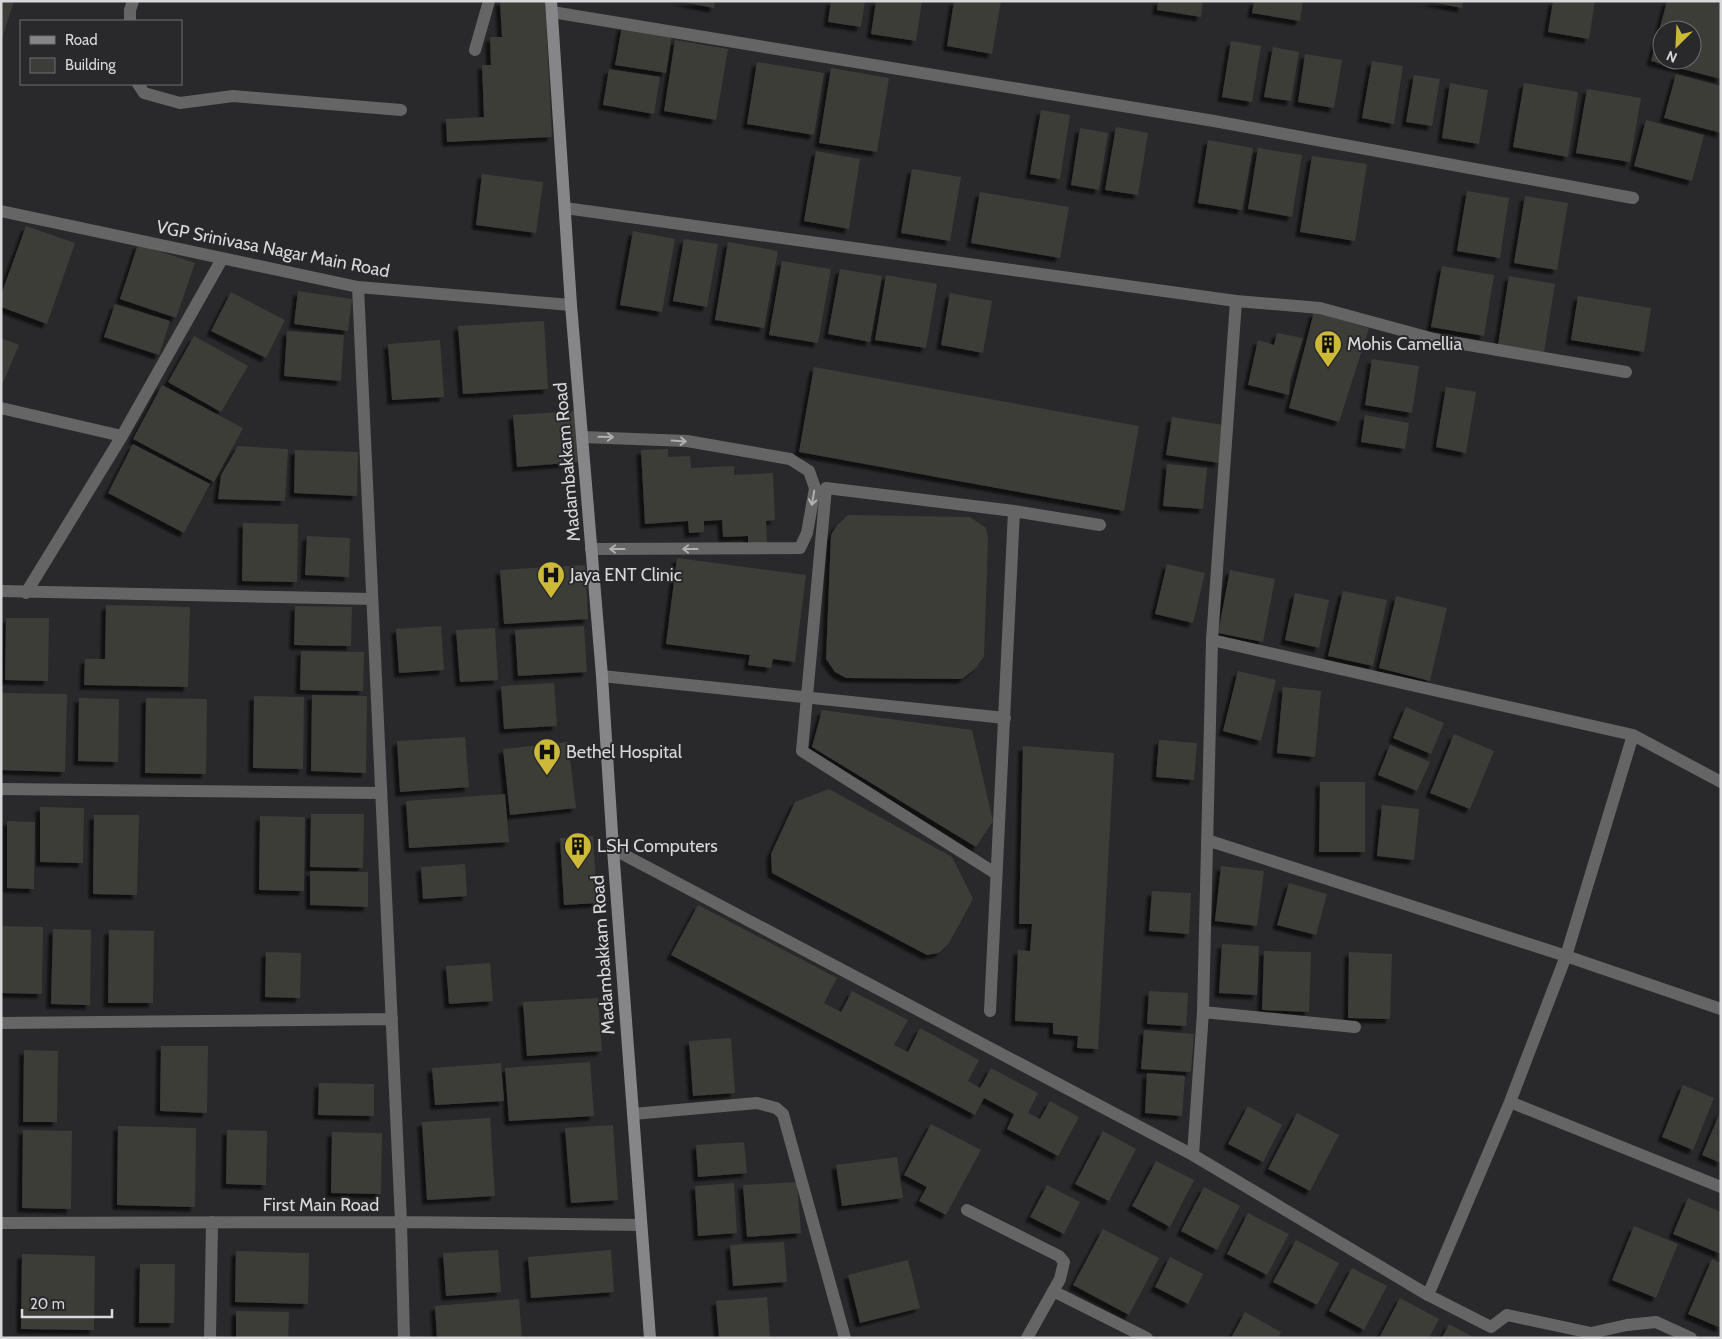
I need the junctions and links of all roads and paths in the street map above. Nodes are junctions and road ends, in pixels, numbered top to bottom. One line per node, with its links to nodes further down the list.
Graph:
1 (133, 1): 4 (street)
2 (489, 1): 5 (street)
3 (552, 6): 8 (street); 9 (street, Madambakkam Road)
4 (130, 20)
5 (475, 50)
6 (139, 85): 7 (street)
7 (401, 110)
8 (1633, 198)
9 (565, 208): 13 (street); 14 (street, Madambakkam Road)
10 (1, 211): 11 (street, VGP Srinivasa Nagar Main Road)
11 (222, 259): 12 (street, VGP Srinivasa Nagar Main Road); 17 (street)
12 (358, 287): 14 (street, VGP Srinivasa Nagar Main Road); 24 (street)
13 (1236, 301): 15 (street); 25 (street)
14 (571, 306): 18 (street, Madambakkam Road)
15 (1626, 372)
16 (1, 408): 17 (street)
17 (122, 436): 23 (street)
18 (582, 437): 21 (street, Madambakkam Road); 21 (street, one-way to 21)
19 (1014, 511): 20 (street); 27 (street); 28 (street)
20 (1100, 525)
21 (591, 549): 26 (street, Madambakkam Road)
22 (1, 592): 23 (street)
23 (26, 592): 24 (street)
24 (372, 599): 32 (street)
25 (1212, 640): 29 (street); 33 (street)
26 (602, 676): 27 (street); 34 (street, Madambakkam Road)
27 (807, 697): 28 (street); 35 (street)
28 (1005, 718): 35 (street)
29 (1633, 735): 30 (street); 36 (street)
30 (1721, 782)
31 (1, 789): 32 (street)
32 (381, 794): 40 (street)
33 (1207, 840): 36 (street); 39 (street)
34 (613, 849): 44 (street, Madambakkam Road); 45 (street)
35 (995, 873): 38 (street)
36 (1566, 956): 37 (street); 43 (street)
37 (1721, 1009)
38 (990, 1011)
39 (1204, 1012): 42 (street); 45 (street)
40 (392, 1019): 41 (street); 49 (street)
41 (1, 1023)
42 (1355, 1027)
43 (1510, 1102): 46 (street); 53 (street)
44 (633, 1114): 51 (street, Madambakkam Road); 57 (street)
45 (1193, 1156): 53 (street)
46 (1721, 1187)
47 (967, 1210): 52 (street)
48 (212, 1222): 49 (street, First Main Road); 50 (street, First Main Road); 54 (street)
49 (401, 1222): 51 (street, First Main Road); 55 (street)
50 (1, 1223)
51 (641, 1225): 56 (street, Madambakkam Road)
52 (1053, 1291): 58 (street); 59 (street)
53 (1428, 1295): 60 (street)
54 (210, 1338)
55 (404, 1338)
56 (650, 1338)
57 (845, 1338)
58 (1027, 1338)
59 (1147, 1338)
60 (1691, 1338)

